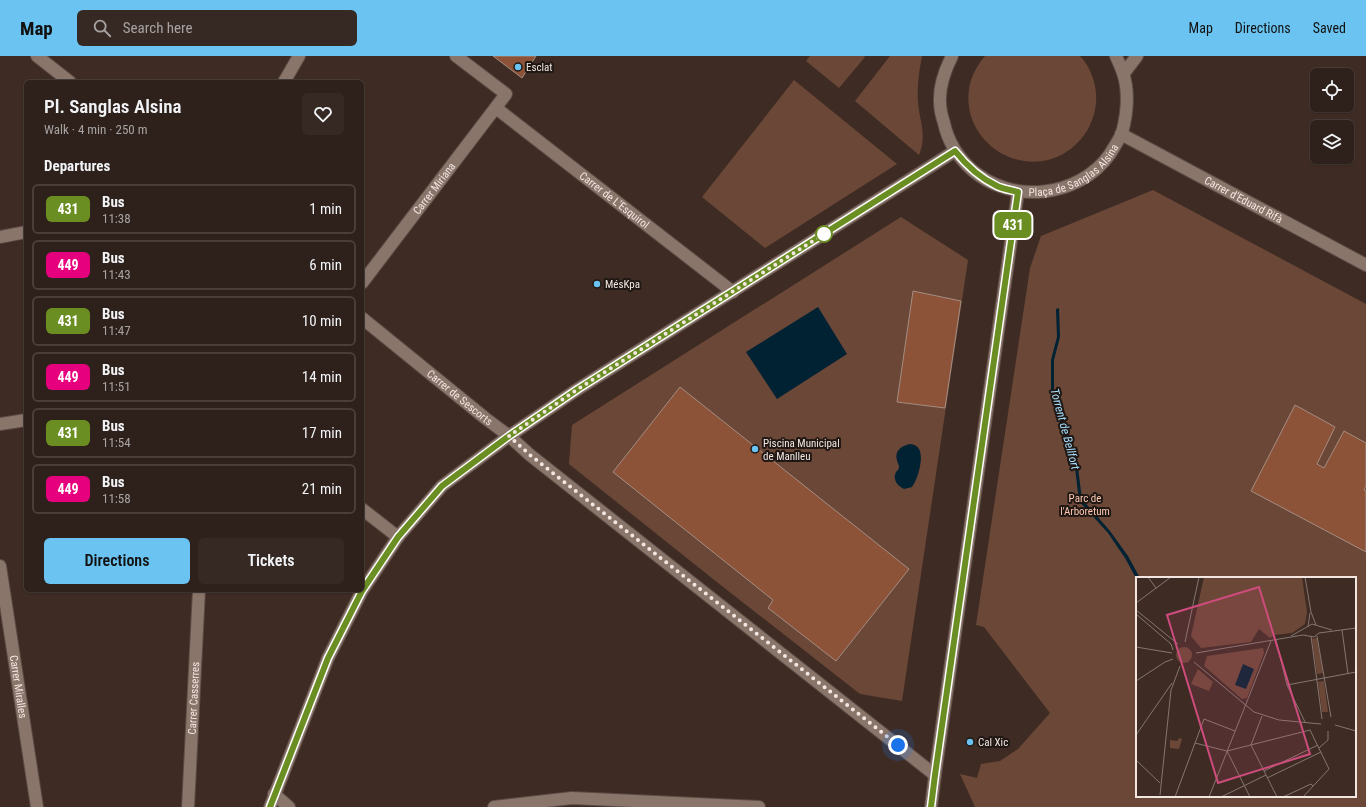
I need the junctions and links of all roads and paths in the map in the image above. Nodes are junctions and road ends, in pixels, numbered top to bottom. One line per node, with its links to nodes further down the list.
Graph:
1 (37, 56): 8 (street)
2 (299, 56): 9 (street)
3 (456, 56): 10 (street, Carrer Miriana)
4 (952, 56): 12 (street, Plaça de Sanglas Alsina)
5 (1116, 56): 7 (street, Plaça de Sanglas Alsina)
6 (1137, 56): 7 (street)
7 (1124, 73): 11 (street, Plaça de Sanglas Alsina)
8 (67, 80)
9 (285, 80)
10 (496, 108): 17 (street, Carrer Miriana); 18 (street, Carrer de L'Esquirol)
11 (1121, 134): 13 (street, Plaça de Sanglas Alsina); 16 (street, Carrer d'Eduard Rifà)
12 (955, 151): 13 (street, Plaça de Sanglas Alsina); 18 (street)
13 (1018, 192): 29 (street)
14 (24, 232): 15 (street)
15 (0, 237)
16 (1366, 265)
17 (364, 280)
18 (733, 292): 22 (street)
19 (364, 320): 22 (street, Carrer de Sescorts)
20 (24, 420): 21 (street)
21 (0, 424)
22 (509, 436): 24 (street); 29 (street, Carrer de Sescorts)
23 (364, 511): 24 (street)
24 (398, 537): 26 (street)
25 (0, 566): 32 (street, Carrer Miralles)
26 (364, 588)
27 (199, 592): 33 (street, Carrer Casserres)
28 (361, 592): 30 (street)
29 (935, 775): 38 (street)
30 (274, 794): 34 (street); 35 (street)
31 (571, 802): 36 (street); 37 (street)
32 (37, 807)
33 (188, 807)
34 (270, 807)
35 (289, 807)
36 (494, 807)
37 (759, 807)
38 (931, 807)

